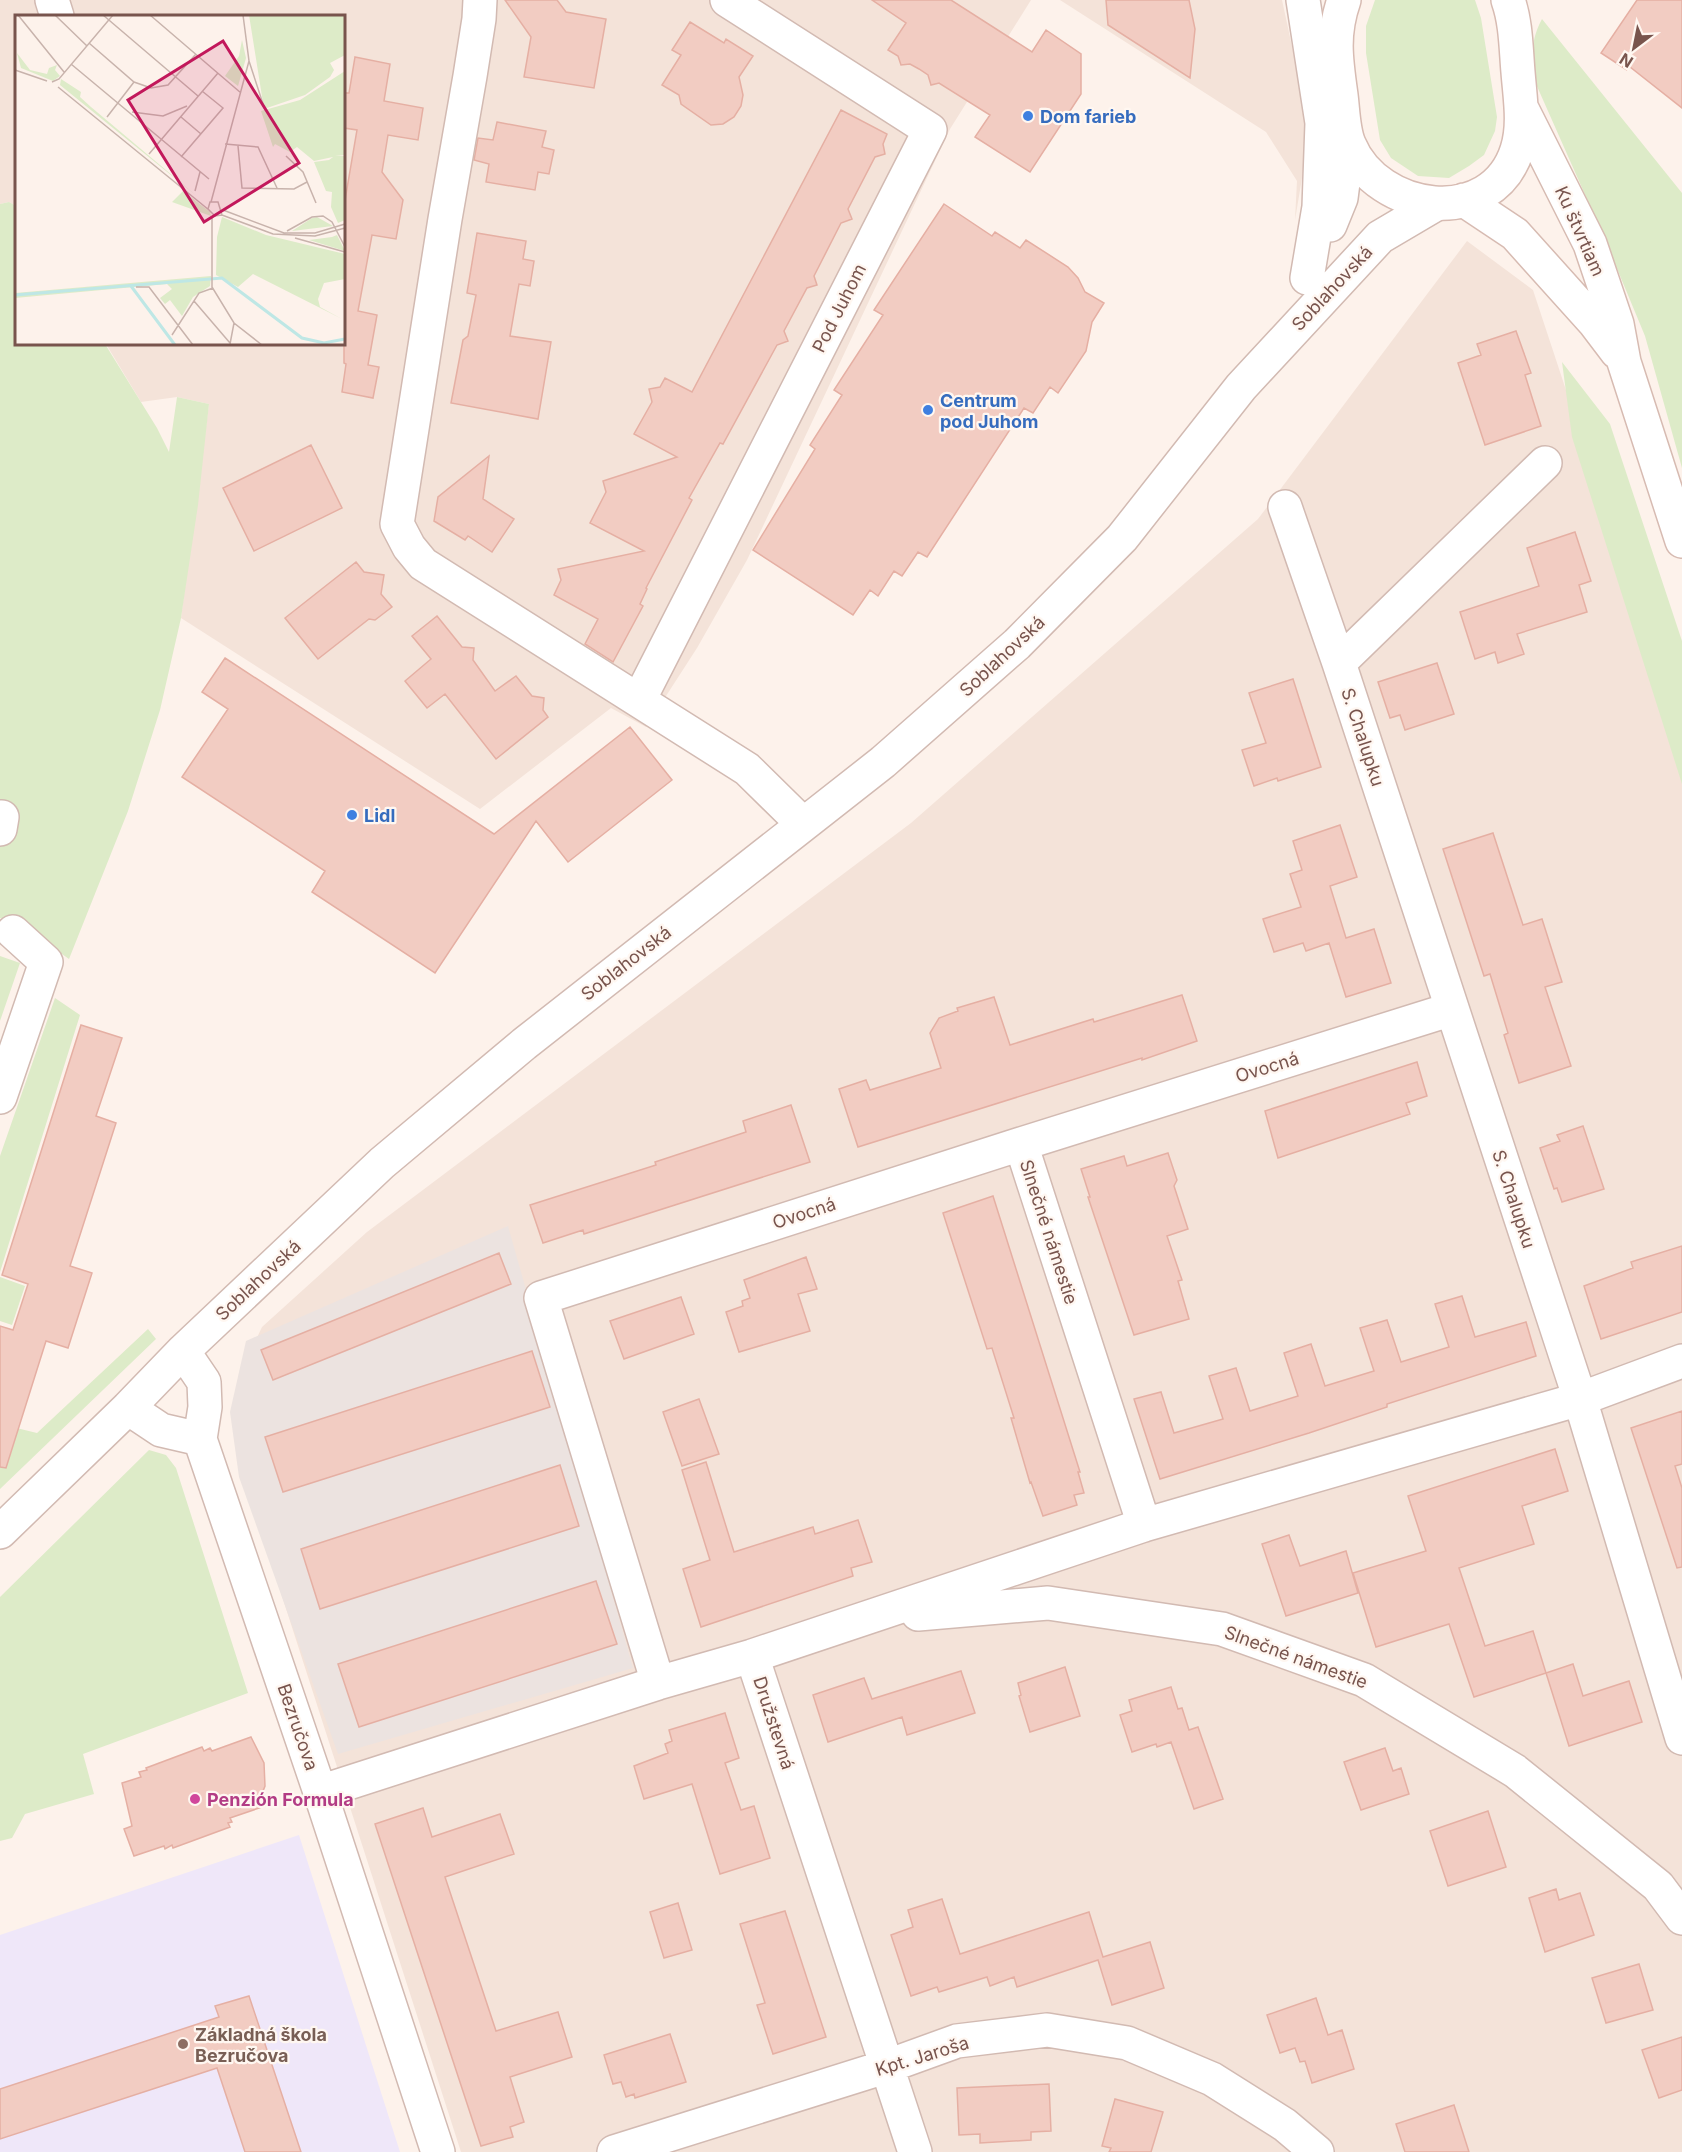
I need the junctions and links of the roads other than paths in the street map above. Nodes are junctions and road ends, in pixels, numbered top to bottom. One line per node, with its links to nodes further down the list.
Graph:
1 (52, 0): 8 (street)
2 (480, 0): 20 (street)
3 (727, 0): 20 (street, Pod Juhom)
4 (1303, 0): 13 (street, Soblahovská)
5 (1344, 0): 11 (street, Ku štvrtiam)
6 (1508, 0): 9 (street, Ku štvrtiam)
7 (1532, 0): 9 (street)
8 (57, 15)
9 (1516, 45): 10 (street, Ku štvrtiam)
10 (1521, 106): 12 (street, Ku štvrtiam); 14 (street, Ku štvrtiam)
11 (1348, 144): 12 (street, Ku štvrtiam); 13 (street, Soblahovská)
12 (1450, 202): 14 (street, Ku štvrtiam); 15 (street, Soblahovská)
13 (1307, 278): 15 (street, Soblahovská)
14 (1624, 362): 18 (street, Ku štvrtiam)
15 (1241, 387): 21 (street, Soblahovská)
16 (1545, 463): 19 (street)
17 (1285, 507): 19 (street, S. Chalupku)
18 (1682, 541)
19 (1339, 663): 23 (street, S. Chalupku)
20 (639, 700): 21 (street)
21 (803, 824): 26 (street, Soblahovská)
22 (13, 932): 24 (street)
23 (1452, 1009): 25 (street, Ovocná); 28 (street, S. Chalupku)
24 (0, 1097)
25 (1021, 1144): 31 (street, Slnečné námestie); 35 (street, Ovocná)
26 (183, 1351): 29 (street, Soblahovská); 30 (street, Bezručova)
27 (1682, 1361): 28 (street, Slnečné námestie)
28 (1580, 1399): 31 (street, Slnečné námestie); 36 (street, S. Chalupku)
29 (128, 1408): 30 (street); 32 (street, Soblahovská)
30 (200, 1439): 37 (street, Bezručova)
31 (1144, 1525): 33 (street, Slnečné námestie)
32 (0, 1532)
33 (868, 1618): 34 (street, Slnečné námestie); 38 (street, Slnečné námestie)
34 (752, 1656): 35 (street, Družstevná); 39 (street, Družstevná)
35 (658, 1683): 37 (street, Družstevná)
36 (1682, 1738)
37 (320, 1792): 40 (street, Bezručova)
38 (1682, 1918)
39 (888, 2066): 41 (street, Kpt. Jaroša); 42 (street, Družstevná); 43 (street, Kpt. Jaroša)
40 (438, 2152)
41 (615, 2152)
42 (915, 2152)
43 (1317, 2152)

